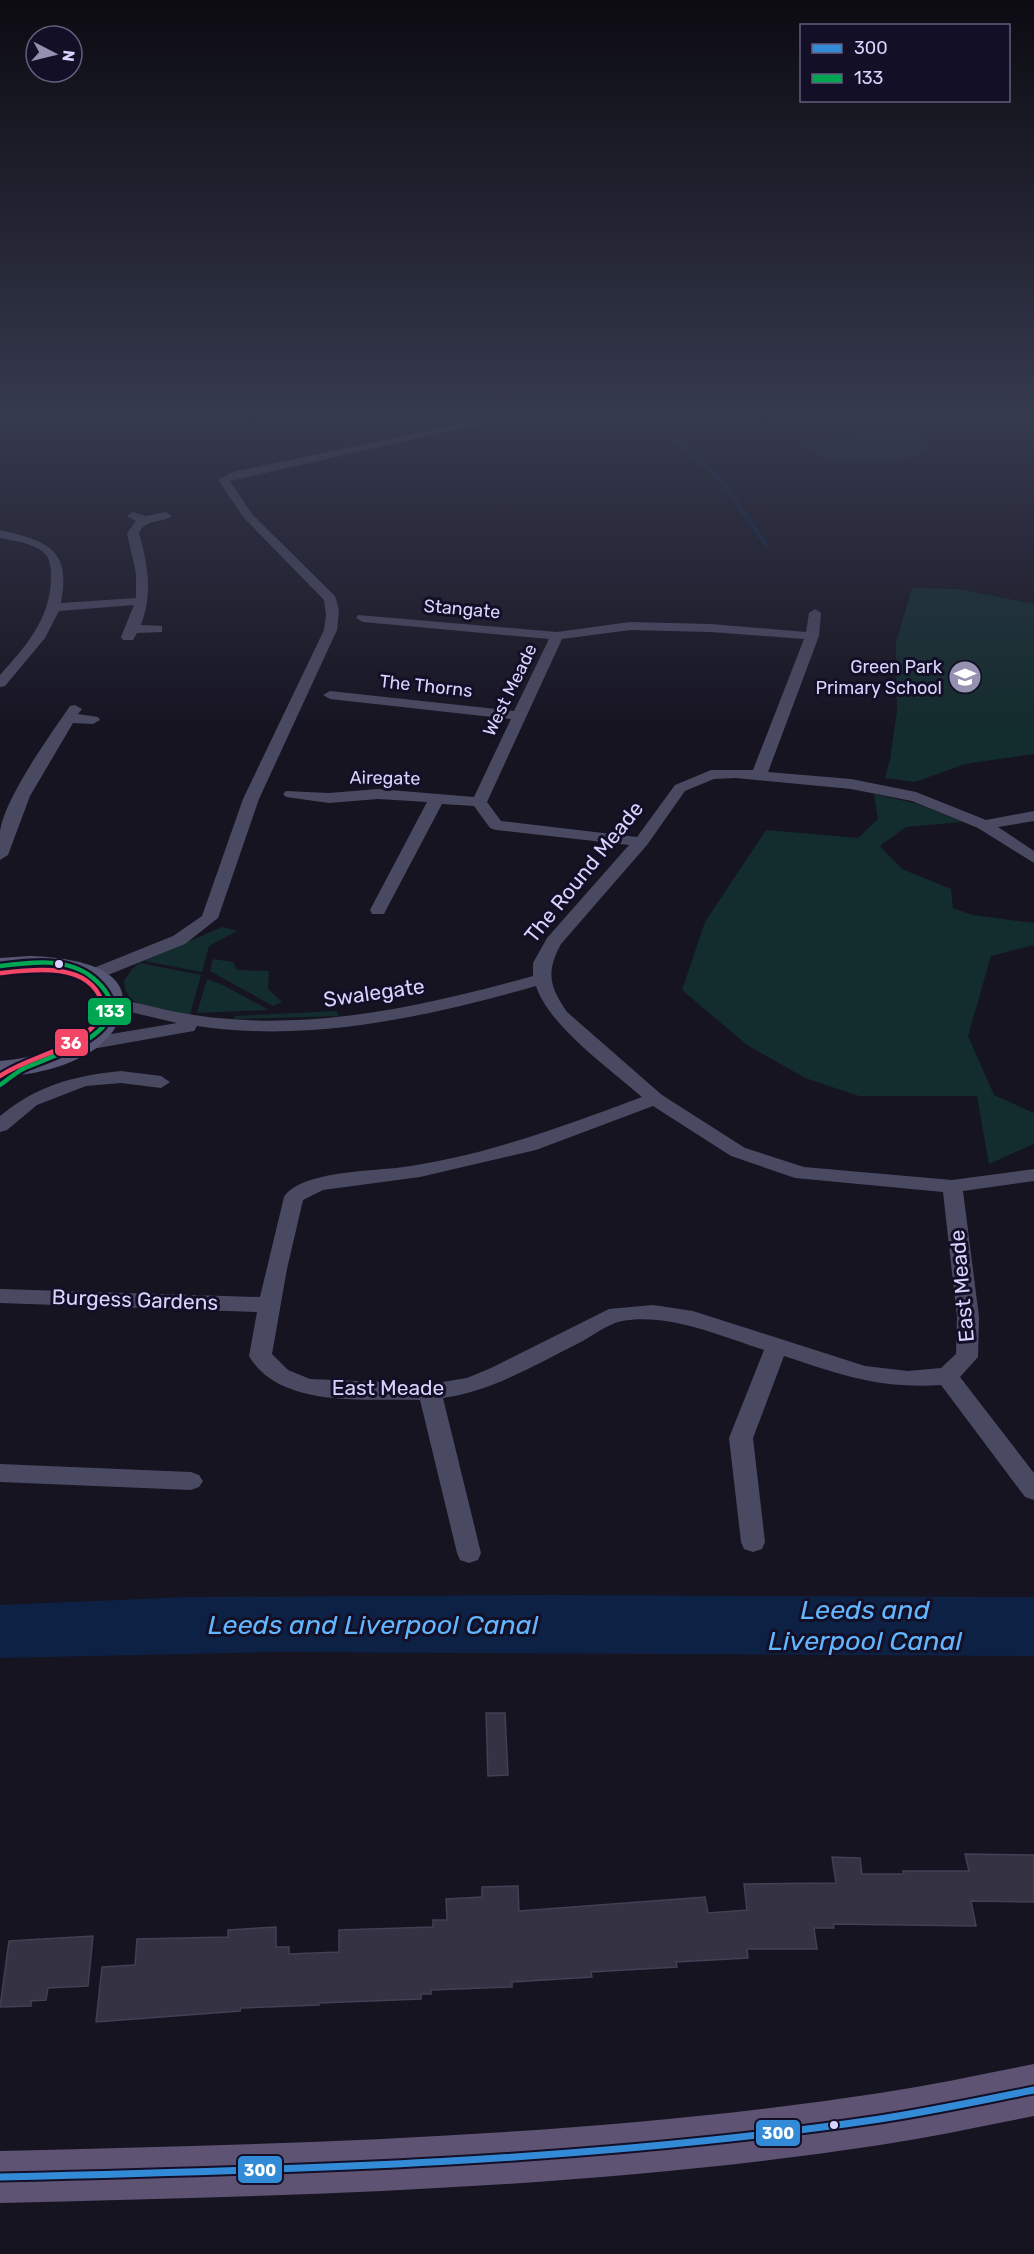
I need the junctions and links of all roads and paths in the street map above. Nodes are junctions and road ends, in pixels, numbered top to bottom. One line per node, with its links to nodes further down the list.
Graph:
1 (146, 520): 4 (street)
2 (252, 520): 27 (street)
3 (0, 534): 5 (street)
4 (142, 601): 5 (street); 8 (street)
5 (54, 607): 11 (street)
6 (815, 613): 10 (street)
7 (363, 618): 9 (street, Stangate)
8 (157, 628)
9 (558, 636): 10 (street, West Meade); 14 (street, West Meade)
10 (812, 636): 16 (street)
11 (6, 668): 12 (street)
12 (0, 683)
13 (330, 695): 14 (street, The Thorns)
14 (518, 716): 19 (street, West Meade)
15 (93, 720): 23 (street)
16 (759, 775): 21 (street, The Round Meade); 22 (street, The Round Meade)
17 (291, 794): 18 (street, Airegate)
18 (437, 798): 19 (street, Airegate); 25 (street)
19 (479, 802): 22 (street)
20 (1034, 816): 21 (street)
21 (984, 825): 24 (street, The Round Meade)
22 (642, 842): 28 (street, The Round Meade)
23 (0, 855)
24 (1034, 858)
25 (378, 910)
26 (0, 966): 27 (main road)
27 (92, 975): 29 (main road)
28 (542, 979): 30 (street, Swalegate); 36 (street, The Round Meade)
29 (111, 1002): 30 (street, Swalegate); 31 (main road)
30 (209, 1024): 31 (street, Swalegate)
31 (81, 1046): 32 (main road)
32 (29, 1066): 33 (main road); 35 (main road)
33 (0, 1069)
34 (161, 1082): 37 (street)
35 (0, 1085)
36 (655, 1099): 39 (street, The Round Meade); 41 (street, East Meade)
37 (0, 1125)
38 (1034, 1174): 39 (street, The Round Meade)
39 (952, 1186): 43 (street, East Meade)
40 (0, 1296): 41 (street, Burgess Gardens)
41 (270, 1305): 44 (street, East Meade)
42 (776, 1347): 43 (street, East Meade); 44 (street, East Meade); 48 (street)
43 (947, 1376): 47 (street)
44 (430, 1392): 49 (street)
45 (0, 1473): 46 (street)
46 (190, 1481)
47 (1034, 1491)
48 (753, 1542)
49 (469, 1553)
50 (1034, 2090): 51 (main road)
51 (0, 2177)

